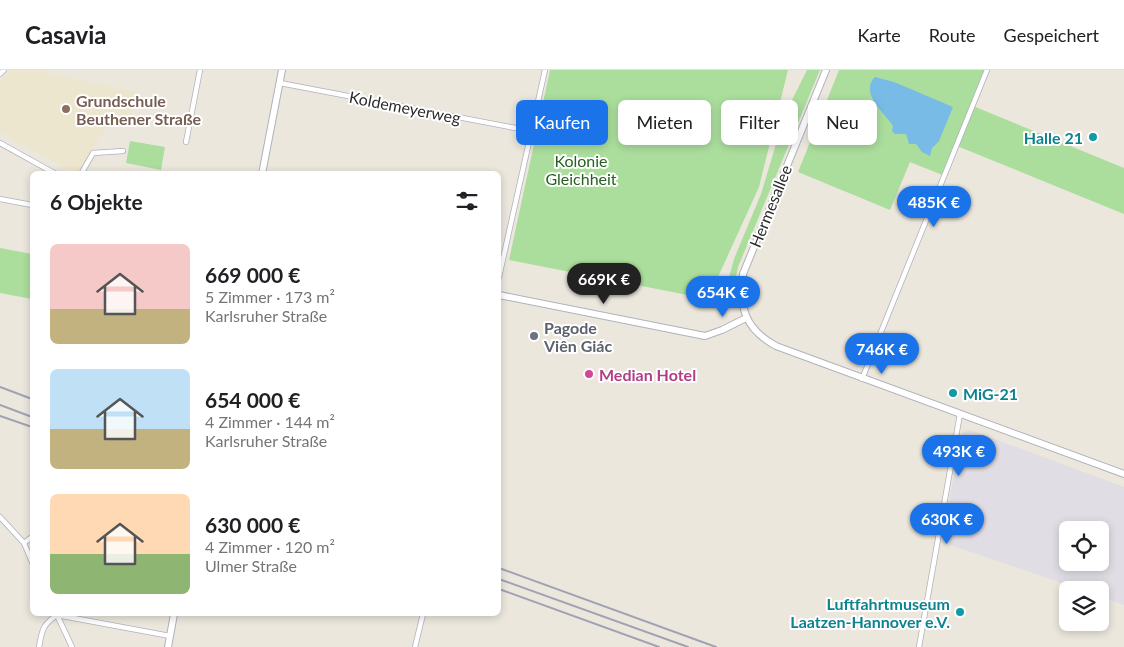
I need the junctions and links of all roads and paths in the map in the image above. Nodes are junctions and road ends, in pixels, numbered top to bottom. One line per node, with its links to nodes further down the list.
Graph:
1 (4, 70): 7 (street)
2 (200, 70): 11 (street)
3 (282, 70): 8 (main road)
4 (545, 70): 9 (street)
5 (826, 70): 22 (main road, Hermesallee)
6 (987, 70): 23 (street)
7 (0, 74)
8 (280, 83): 10 (street, Koldemeyerweg); 17 (main road)
9 (538, 100)
10 (516, 128)
11 (186, 142)
12 (0, 143): 15 (street)
13 (527, 145): 20 (street)
14 (123, 151): 16 (street)
15 (51, 171)
16 (83, 171)
17 (263, 171)
18 (0, 199): 19 (street)
19 (30, 205)
20 (501, 268)
21 (501, 295): 22 (main road)
22 (746, 318): 23 (main road)
23 (862, 379): 24 (main road)
24 (960, 414): 25 (main road); 40 (street)
25 (1124, 474)
26 (0, 517): 28 (street)
27 (30, 538): 28 (street)
28 (24, 543): 29 (street)
29 (30, 557)
30 (54, 616): 36 (street)
31 (58, 616): 37 (street)
32 (67, 616): 35 (street)
33 (174, 616): 35 (main road)
34 (422, 616): 39 (street)
35 (170, 636): 38 (main road)
36 (39, 647)
37 (72, 647)
38 (168, 647)
39 (415, 647)
40 (919, 647)

